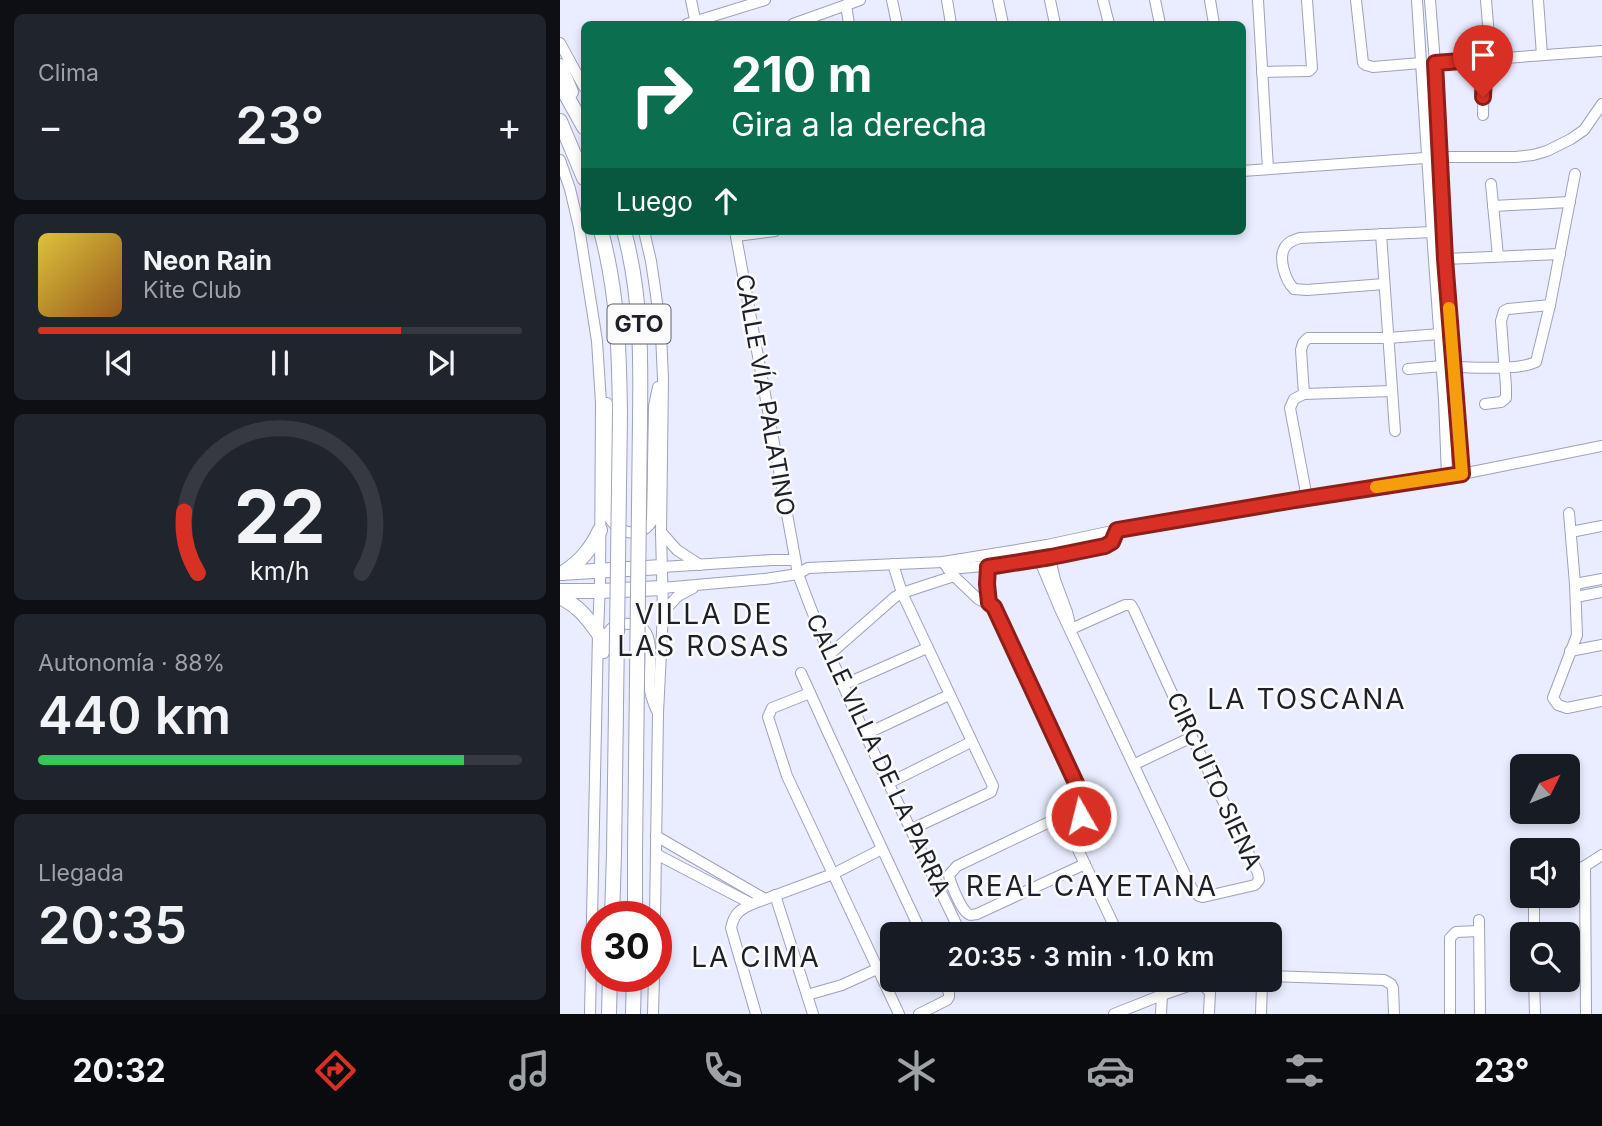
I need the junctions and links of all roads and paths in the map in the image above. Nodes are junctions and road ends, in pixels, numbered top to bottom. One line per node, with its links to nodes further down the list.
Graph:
1 (691, 0): 19 (street)
2 (860, 0): 18 (street)
3 (892, 0): 23 (street)
4 (947, 0): 24 (street)
5 (998, 0): 25 (street)
6 (1051, 0): 26 (street)
7 (1103, 0): 27 (street)
8 (1155, 0): 28 (street)
9 (1210, 0): 29 (street)
10 (1258, 0): 37 (street)
11 (1307, 0): 37 (street)
12 (1356, 0): 34 (street)
13 (1417, 0): 34 (street)
14 (1430, 0): 35 (street)
15 (1486, 0): 33 (street)
16 (1538, 0): 32 (street)
17 (760, 1): 20 (street)
18 (846, 5): 21 (street); 22 (street)
19 (693, 21)
20 (702, 21)
21 (804, 21)
22 (849, 21)
23 (896, 21)
24 (950, 21)
25 (1002, 21)
26 (1054, 21)
27 (1108, 21)
28 (1159, 21)
29 (1214, 21)
30 (560, 43): 36 (street)
31 (1602, 51): 32 (street)
32 (1542, 55): 33 (street)
33 (1488, 59): 35 (street); 42 (street)
34 (1421, 63): 46 (street)
35 (1435, 63): 45 (street)
36 (566, 65): 39 (street); 41 (main road)
37 (1262, 72): 48 (street)
38 (560, 84): 41 (main road)
39 (581, 84)
40 (1602, 104): 45 (street)
41 (575, 107): 43 (main road)
42 (1483, 115)
43 (581, 120)
44 (560, 121): 49 (main road)
45 (1439, 157): 46 (street); 63 (street)
46 (1427, 158): 48 (street); 55 (street)
47 (560, 160): 71 (street)
48 (1268, 169): 50 (street)
49 (581, 171)
50 (1246, 171)
51 (1575, 174): 53 (street)
52 (1491, 184): 54 (street)
53 (1570, 202): 54 (street); 61 (street)
54 (1493, 206): 62 (street)
55 (1432, 232): 56 (street); 66 (street)
56 (1381, 234): 64 (street); 64 (street)
57 (602, 235): 146 (main road, GTO, bridge)
58 (625, 235): 147 (main road, GTO, bridge)
59 (645, 235): 72 (street)
60 (736, 235): 92 (street, CALLE VÍA PALATINO)
61 (1560, 254): 62 (street); 65 (street)
62 (1498, 256): 63 (street)
63 (1445, 259): 68 (street)
64 (1384, 284): 67 (street)
65 (1550, 305): 69 (street); 69 (street)
66 (1440, 334): 67 (street); 68 (street)
67 (1388, 338): 73 (street); 74 (street)
68 (1448, 366): 69 (street); 70 (street); 78 (street); 79 (street)
69 (1505, 367): 75 (street)
70 (1408, 369)
71 (599, 374): 72 (street); 83 (street)
72 (663, 379): 85 (street)
73 (1392, 391): 74 (street); 76 (street)
74 (1299, 396): 80 (street)
75 (1485, 404)
76 (1395, 431)
77 (1602, 446): 78 (street)
78 (1462, 474): 79 (street)
79 (1447, 476): 80 (street)
80 (1307, 498): 84 (street)
81 (1569, 513): 86 (street)
82 (1602, 526): 86 (street)
83 (600, 530): 99 (street); 100 (main road)
84 (1117, 530): 87 (street); 90 (street)
85 (661, 532): 94 (street); 95 (street)
86 (1571, 532): 102 (street)
87 (1047, 545): 88 (street); 90 (street, CIRCUITO SIENA)
88 (1034, 547): 89 (street); 91 (street, CIRCUITO SIENA)
89 (983, 555): 96 (street); 97 (street)
90 (1051, 557): 91 (street); 113 (street, CIRCUITO SIENA)
91 (1038, 559): 96 (street); 113 (street, CIRCUITO SIENA)
92 (794, 560): 94 (street); 98 (street, CALLE VÍA PALATINO)
93 (893, 564): 97 (street); 98 (street); 108 (street)
94 (700, 565): 95 (street)
95 (662, 567): 99 (main road); 104 (street)
96 (988, 567): 97 (street); 111 (street)
97 (948, 569): 108 (street); 111 (street)
98 (803, 571): 103 (street); 118 (street, CALLE VILLA DE LA PARRA)
99 (600, 572): 100 (main road); 106 (street)
100 (561, 573)
101 (1602, 579): 102 (street)
102 (1575, 584): 110 (street)
103 (698, 585): 104 (street); 112 (street)
104 (662, 588): 106 (main road); 112 (street)
105 (560, 591): 106 (main road)
106 (600, 591): 114 (street)
107 (1602, 592): 110 (street)
108 (902, 593): 116 (street); 118 (street)
109 (560, 597): 114 (main road)
110 (1576, 597): 117 (street)
111 (989, 603): 131 (street)
112 (663, 612): 125 (street)
113 (1071, 629): 127 (street, CIRCUITO SIENA); 129 (street, CIRCUITO SIENA)
114 (598, 633): 123 (street)
115 (1602, 646): 117 (street)
116 (927, 648): 120 (street); 122 (street)
117 (1570, 651): 124 (street)
118 (830, 654): 120 (street, CALLE VILLA DE LA PARRA)
119 (801, 673): 121 (street)
120 (844, 685): 126 (street, CALLE VILLA DE LA PARRA)
121 (810, 693): 136 (street); 143 (street)
122 (949, 695): 126 (street); 128 (street)
123 (597, 700): 125 (street); 163 (street)
124 (1602, 701)
125 (658, 713): 134 (street)
126 (866, 734): 130 (street, CALLE VILLA DE LA PARRA)
127 (1192, 737): 129 (street); 129 (street, CIRCUITO SIENA)
128 (971, 742): 130 (street); 133 (street)
129 (1135, 764)
130 (889, 783): 133 (street, CALLE VILLA DE LA PARRA)
131 (1083, 806): 132 (street); 135 (street)
132 (1060, 817): 135 (street); 139 (street)
133 (912, 829): 151 (street, CALLE VILLA DE LA PARRA)
134 (656, 836): 137 (street); 140 (street)
135 (1073, 839): 139 (street)
136 (882, 849): 143 (street); 150 (street)
137 (656, 854): 144 (street); 148 (street)
138 (1602, 855): 141 (street)
139 (1085, 864): 152 (street)
140 (704, 865): 144 (street); 145 (street)
141 (1584, 866): 142 (street); 179 (street)
142 (1580, 868)
143 (834, 874): 145 (street); 153 (street)
144 (698, 876): 149 (street)
145 (770, 897): 149 (street); 161 (street)
146 (612, 901)
147 (635, 901)
148 (655, 901)
149 (752, 904): 167 (street)
150 (916, 922)
151 (955, 922)
152 (1112, 922)
153 (877, 969): 161 (street); 169 (street)
154 (1282, 976): 175 (street)
155 (609, 992): 164 (main road)
156 (634, 992): 165 (main road)
157 (654, 992): 166 (street)
158 (947, 992): 170 (street)
159 (1262, 992): 174 (street)
160 (1534, 992): 178 (street)
161 (807, 995): 168 (street)
162 (1162, 995): 171 (street); 172 (street); 173 (street)
163 (590, 1014)
164 (608, 1014)
165 (633, 1014)
166 (653, 1014)
167 (756, 1014)
168 (813, 1014)
169 (899, 1014)
170 (919, 1014)
171 (1114, 1014)
172 (1161, 1014)
173 (1209, 1014)
174 (1261, 1014)
175 (1394, 1014)
176 (1450, 1014): 177 (street)
177 (1480, 1014)
178 (1535, 1014)
179 (1586, 1014)

